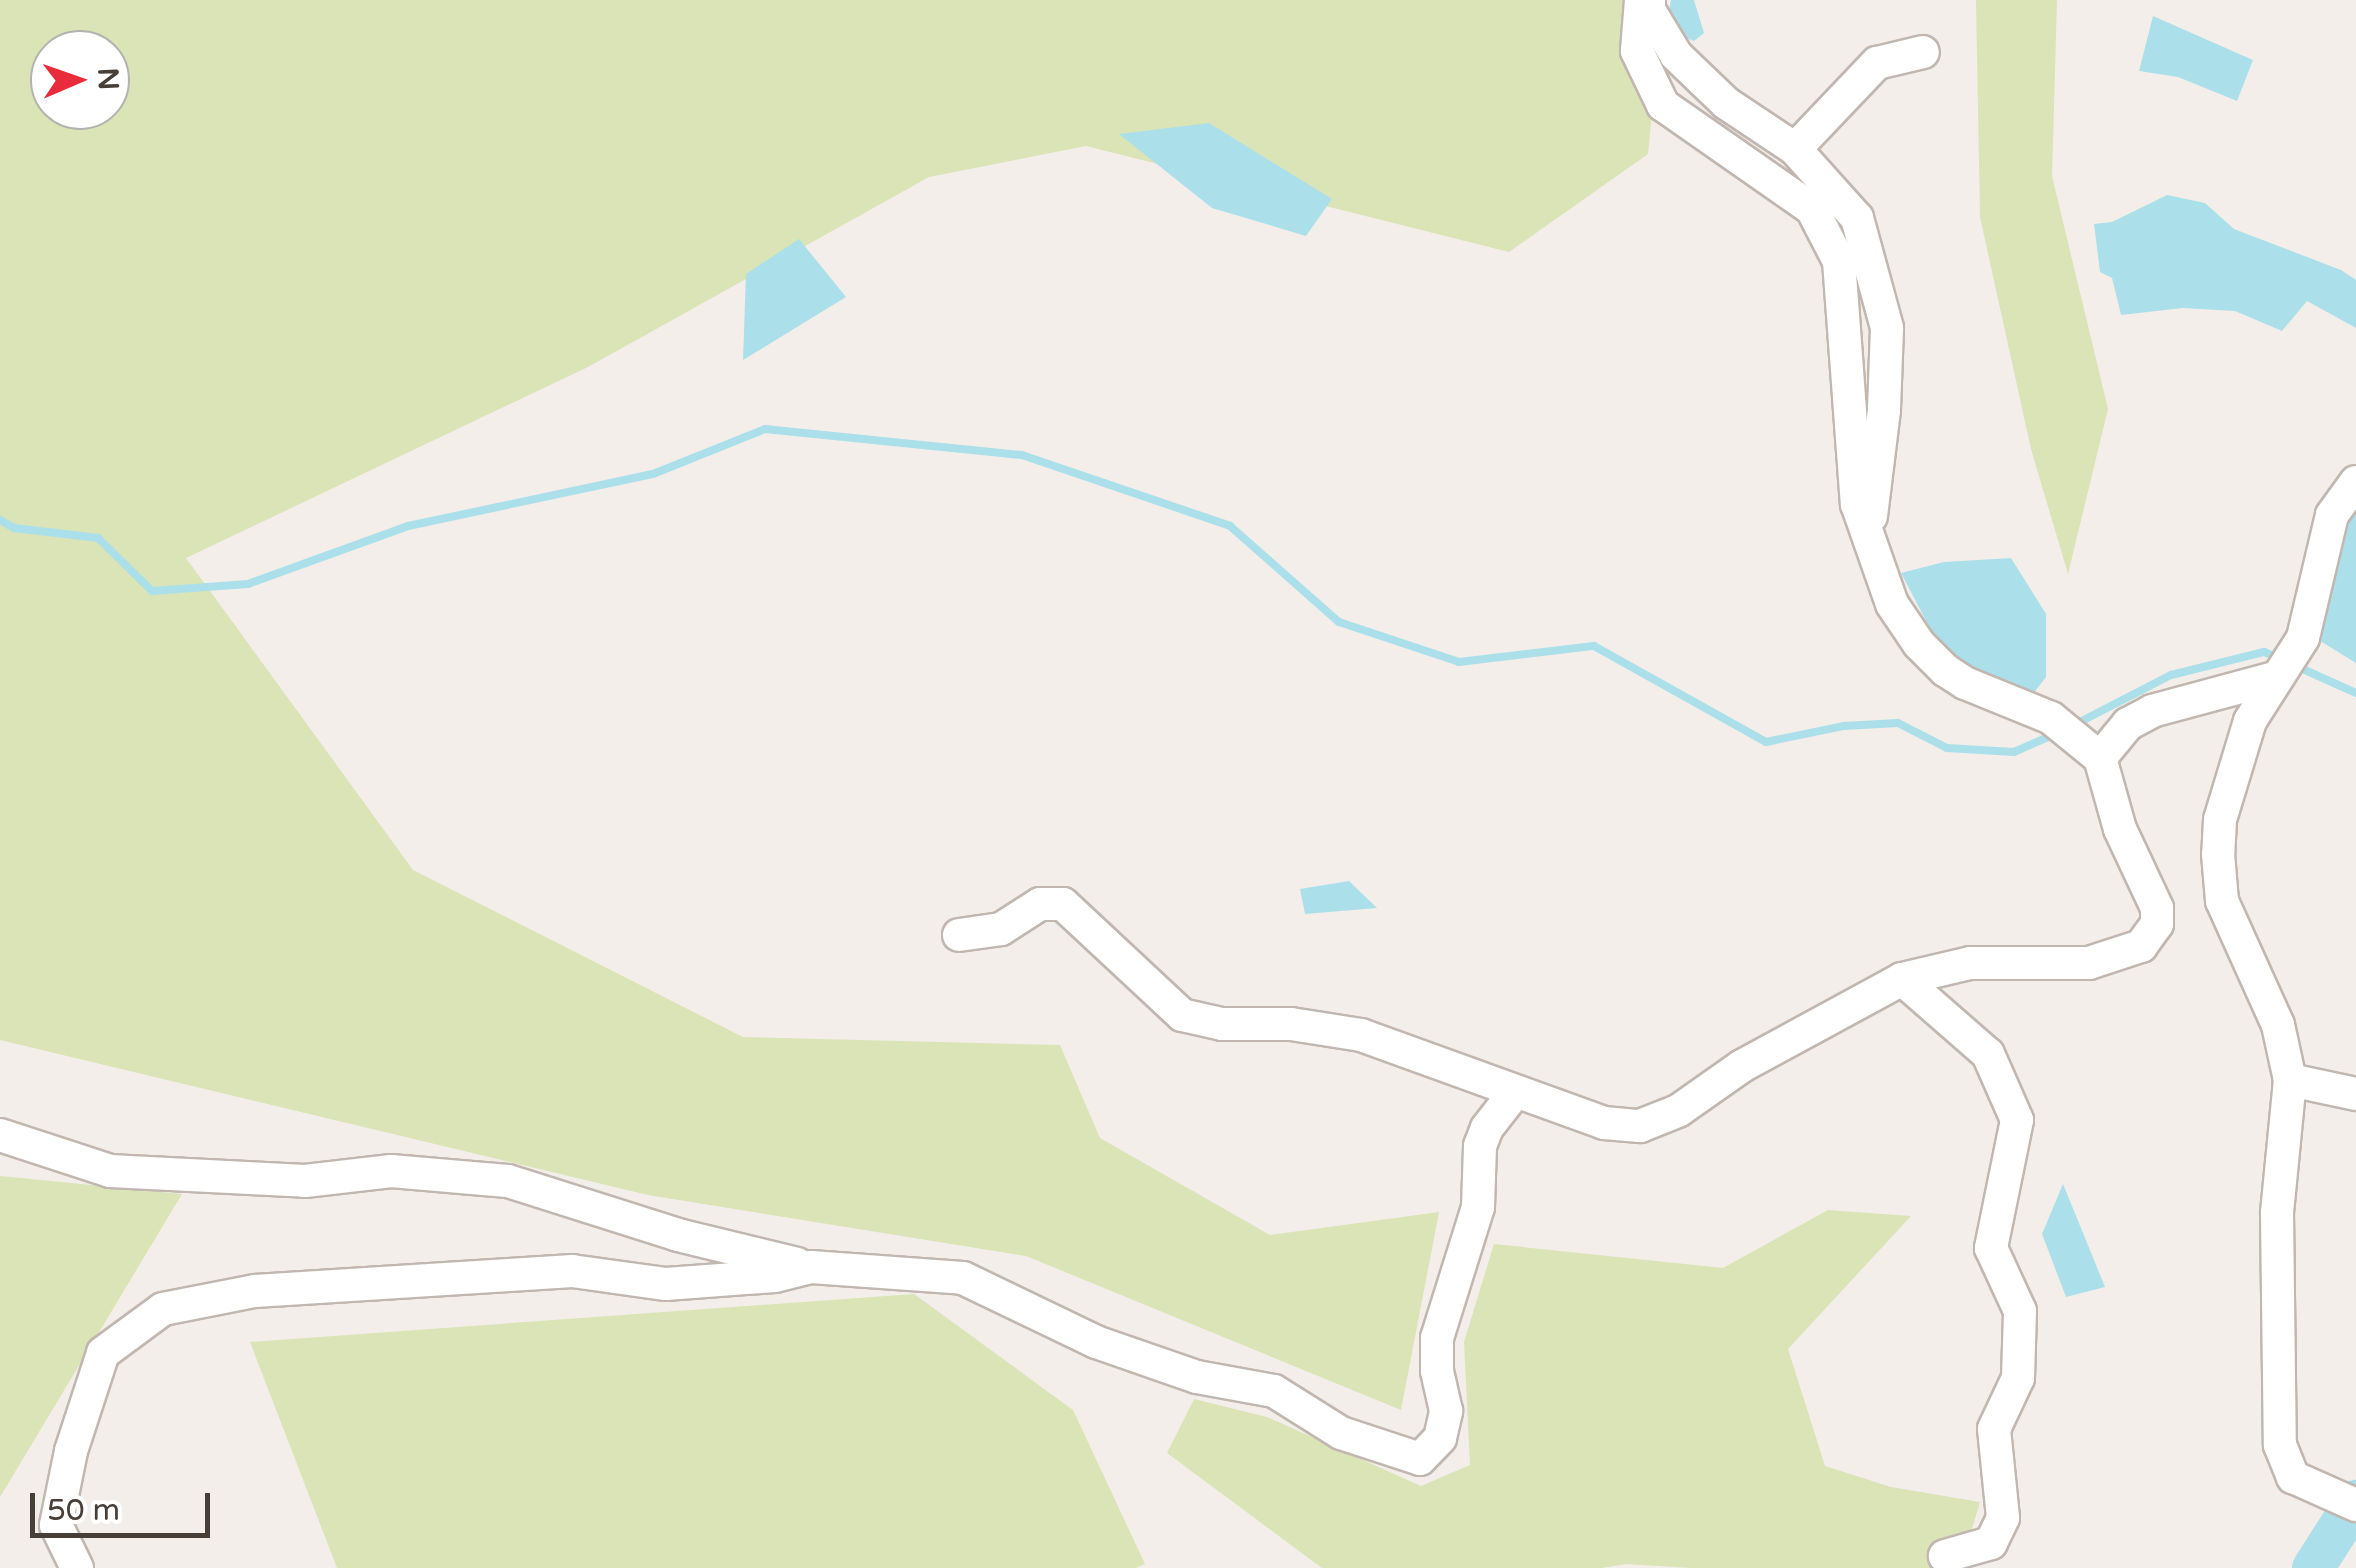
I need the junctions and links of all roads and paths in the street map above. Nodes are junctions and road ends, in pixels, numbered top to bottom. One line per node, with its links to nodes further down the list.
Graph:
1 (1640, 0): 6 (street)
2 (1649, 0): 4 (street)
3 (1923, 52): 4 (street)
4 (1795, 148): 6 (street)
5 (2356, 482): 7 (street)
6 (1868, 542): 8 (street)
7 (2284, 664): 8 (street); 11 (street)
8 (2100, 758): 10 (street)
9 (958, 934): 12 (street)
10 (1902, 979): 12 (street); 17 (street)
11 (2290, 1080): 13 (street); 16 (street)
12 (1515, 1092): 15 (street)
13 (2356, 1094)
14 (0, 1134): 15 (street)
15 (811, 1268): 18 (street)
16 (2356, 1505)
17 (1946, 1556)
18 (77, 1568)

